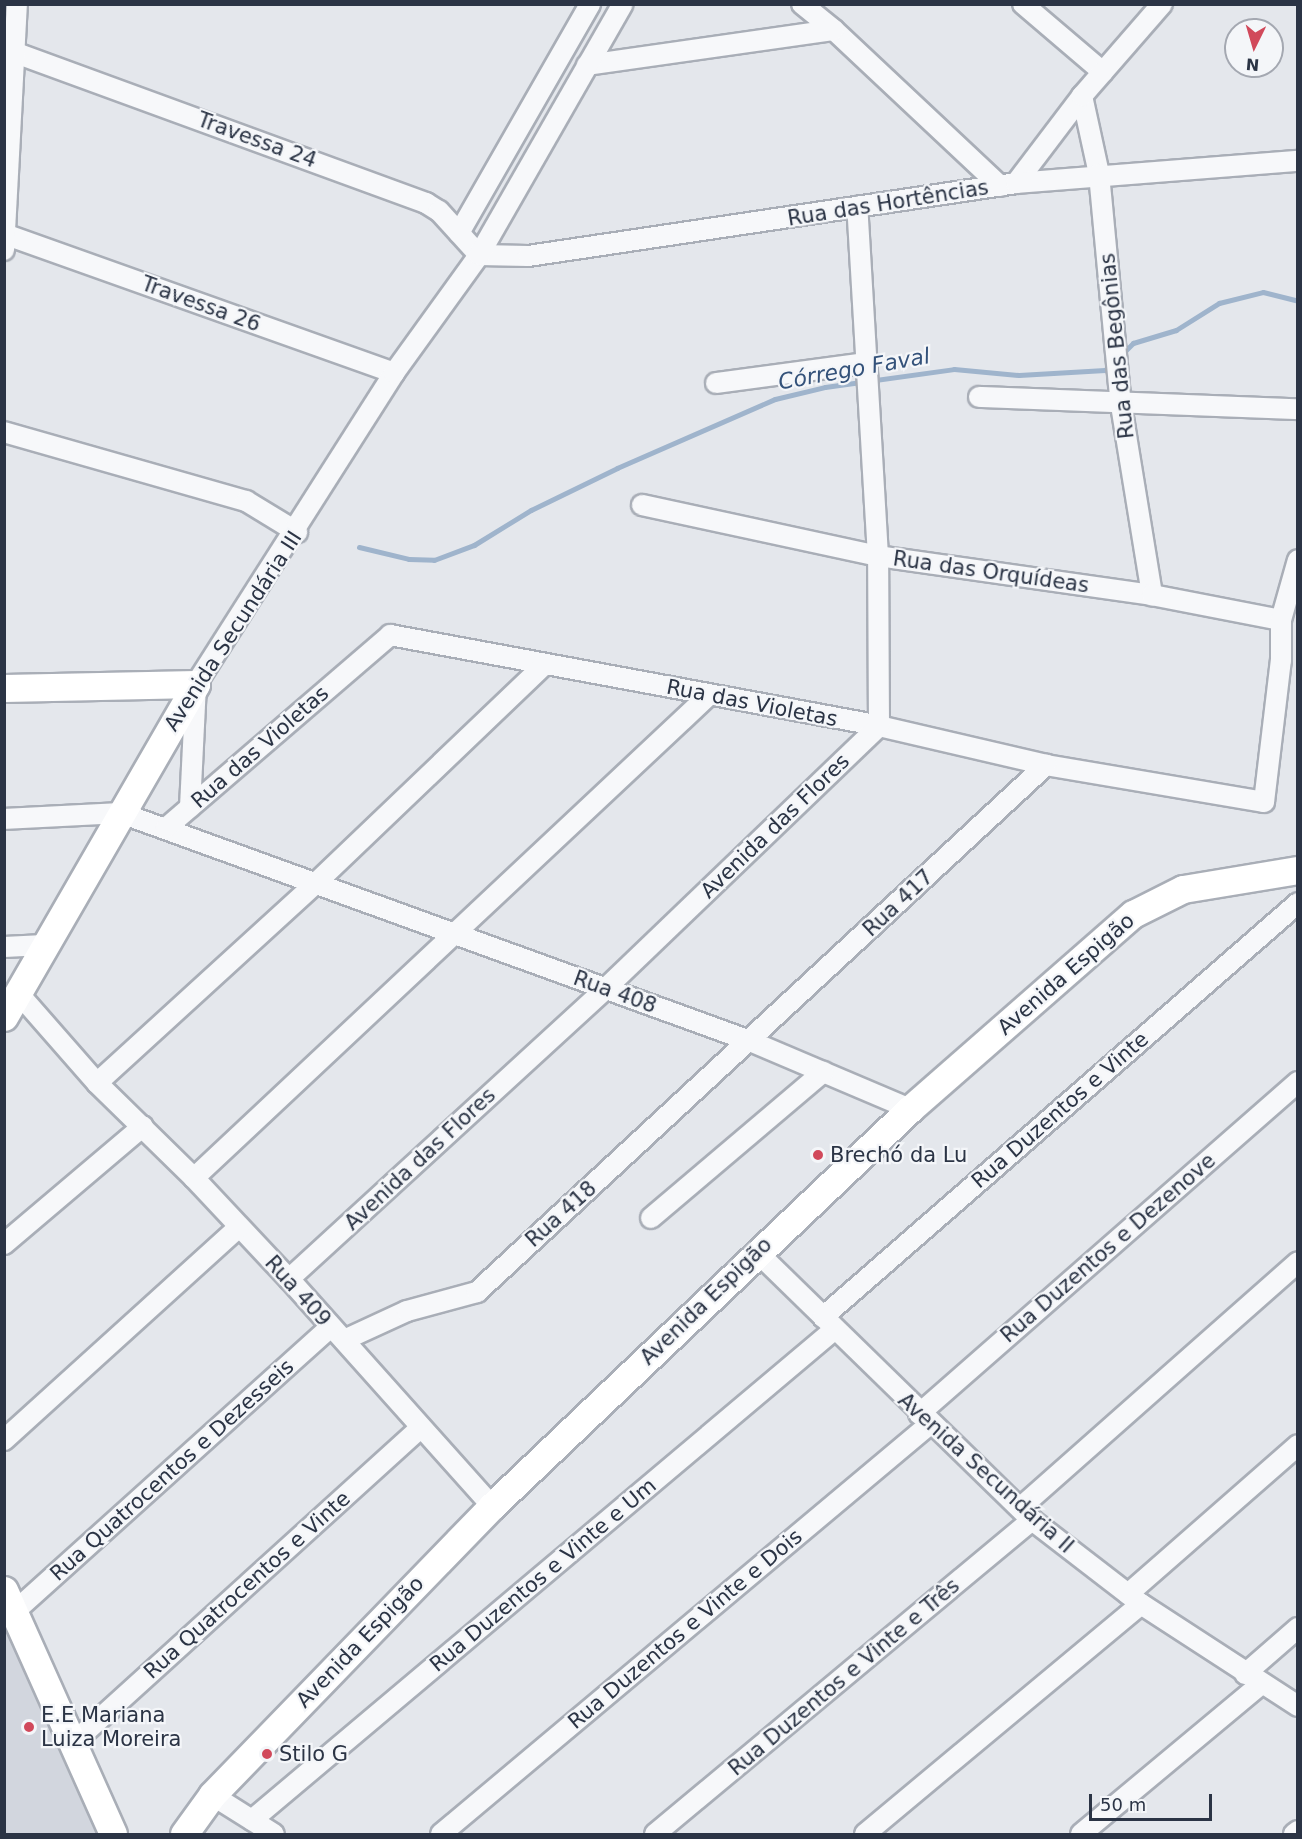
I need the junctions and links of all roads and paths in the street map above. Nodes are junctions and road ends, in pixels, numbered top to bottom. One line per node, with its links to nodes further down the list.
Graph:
1 (17, 4): 7 (street)
2 (590, 4): 18 (street)
3 (623, 4): 10 (street, Avenida Secundária III)
4 (802, 4): 8 (street)
5 (1023, 4): 11 (street)
6 (1162, 4): 11 (street)
7 (10, 26): 9 (street)
8 (834, 30): 10 (street); 16 (street)
9 (16, 53): 14 (street); 18 (street, Travessa 24)
10 (587, 65): 20 (street, Avenida Secundária III)
11 (1103, 72): 12 (street)
12 (1082, 96): 15 (street, Rua das Begônias); 16 (street)
13 (1298, 161): 15 (street, Rua das Hortências)
14 (8, 163): 19 (street)
15 (1099, 174): 16 (street, Rua das Hortências); 25 (street, Rua das Begônias)
16 (1008, 184): 17 (street, Rua das Hortências)
17 (857, 207): 20 (street, Rua das Hortências); 21 (street)
18 (459, 233): 20 (street, Travessa 24)
19 (6, 242): 22 (street, Travessa 26)
20 (480, 255): 22 (street, Avenida Secundária III)
21 (866, 363): 23 (street); 30 (street)
22 (394, 373): 29 (street, Avenida Secundária III)
23 (716, 383)
24 (979, 397): 25 (street)
25 (1121, 405): 26 (street); 32 (street, Rua das Begônias)
26 (1298, 409)
27 (4, 432): 29 (street)
28 (642, 505): 30 (street, Rua das Orquídeas)
29 (297, 532): 36 (street, Avenida Secundária III)
30 (878, 556): 32 (street, Rua das Orquídeas); 39 (street)
31 (1298, 560): 33 (street)
32 (1152, 595): 33 (street, Rua das Orquídeas)
33 (1281, 620): 34 (street, Rua das Violetas)
34 (1289, 661): 40 (street, Rua das Violetas)
35 (545, 664): 38 (street, Rua das Violetas); 41 (street, Rua das Violetas); 46 (street)
36 (196, 684): 37 (street); 41 (street); 42 (street, Avenida Secundária III)
37 (4, 688)
38 (710, 695): 39 (street, Rua das Violetas); 48 (street)
39 (879, 726): 40 (street, Rua das Violetas); 51 (street, Avenida das Flores)
40 (1046, 765): 54 (street, Rua 417)
41 (190, 807): 44 (street, Rua das Violetas)
42 (121, 813): 43 (street); 44 (street, Rua 408); 49 (street, Avenida Secundária III)
43 (4, 819)
44 (166, 828): 46 (street, Rua 408)
45 (1298, 870): 58 (street, Avenida Espigão)
46 (317, 882): 48 (street, Rua 408); 57 (street)
47 (1298, 903): 67 (street, Rua Duzentos e Vinte)
48 (454, 933): 51 (street, Rua 408); 60 (street)
49 (44, 945): 50 (street); 52 (street, Avenida Secundária III)
50 (4, 947)
51 (605, 989): 54 (street, Rua 408); 66 (street, Avenida das Flores)
52 (19, 994): 53 (street, Avenida Secundária III); 57 (street, Rua 409)
53 (4, 1017)
54 (750, 1041): 55 (street, Rua 408); 68 (street, Rua 418)
55 (822, 1072): 58 (street, Rua 408); 61 (street)
56 (1298, 1082): 69 (street, Rua Duzentos e Dezenove)
57 (97, 1083): 59 (street, Rua 409)
58 (910, 1109): 64 (street, Avenida Espigão)
59 (143, 1126): 60 (street, Rua 409); 63 (street)
60 (194, 1178): 62 (street, Rua 409)
61 (651, 1218)
62 (239, 1227): 66 (street, Rua 409); 71 (street)
63 (4, 1244)
64 (757, 1252): 67 (street, Avenida Secundária II); 73 (street, Avenida Espigão)
65 (1298, 1262): 74 (street, Rua Duzentos e Vinte e Três)
66 (289, 1280): 68 (street, Rua 409)
67 (829, 1323): 69 (street, Avenida Secundária II); 82 (street, Rua Duzentos e Vinte e Um)
68 (337, 1334): 70 (street, Rua 409); 76 (street, Rua Quatrocentos e Dezesseis)
69 (924, 1419): 74 (street, Avenida Secundária II); 87 (street, Rua Duzentos e Vinte e Dois)
70 (420, 1428): 73 (street, Rua 409); 80 (street, Rua Quatrocentos e Vinte)
71 (4, 1440)
72 (1298, 1445): 75 (street)
73 (492, 1506): 81 (street, Avenida Espigão)
74 (1026, 1514): 75 (street, Avenida Secundária II); 88 (street, Rua Duzentos e Vinte e Três)
75 (1134, 1599): 78 (street, Avenida Secundária II); 89 (street)
76 (9, 1601): 80 (street)
77 (1298, 1628): 78 (street)
78 (1253, 1679): 79 (street, Avenida Secundária II); 90 (street)
79 (1298, 1706)
80 (73, 1743): 84 (street)
81 (212, 1794): 82 (street); 85 (street, Avenida Espigão)
82 (252, 1820): 86 (street)
83 (1298, 1831): 91 (street)
84 (113, 1834)
85 (184, 1834)
86 (274, 1834)
87 (441, 1834)
88 (655, 1834)
89 (865, 1834)
90 (1081, 1834)
91 (1294, 1834)

